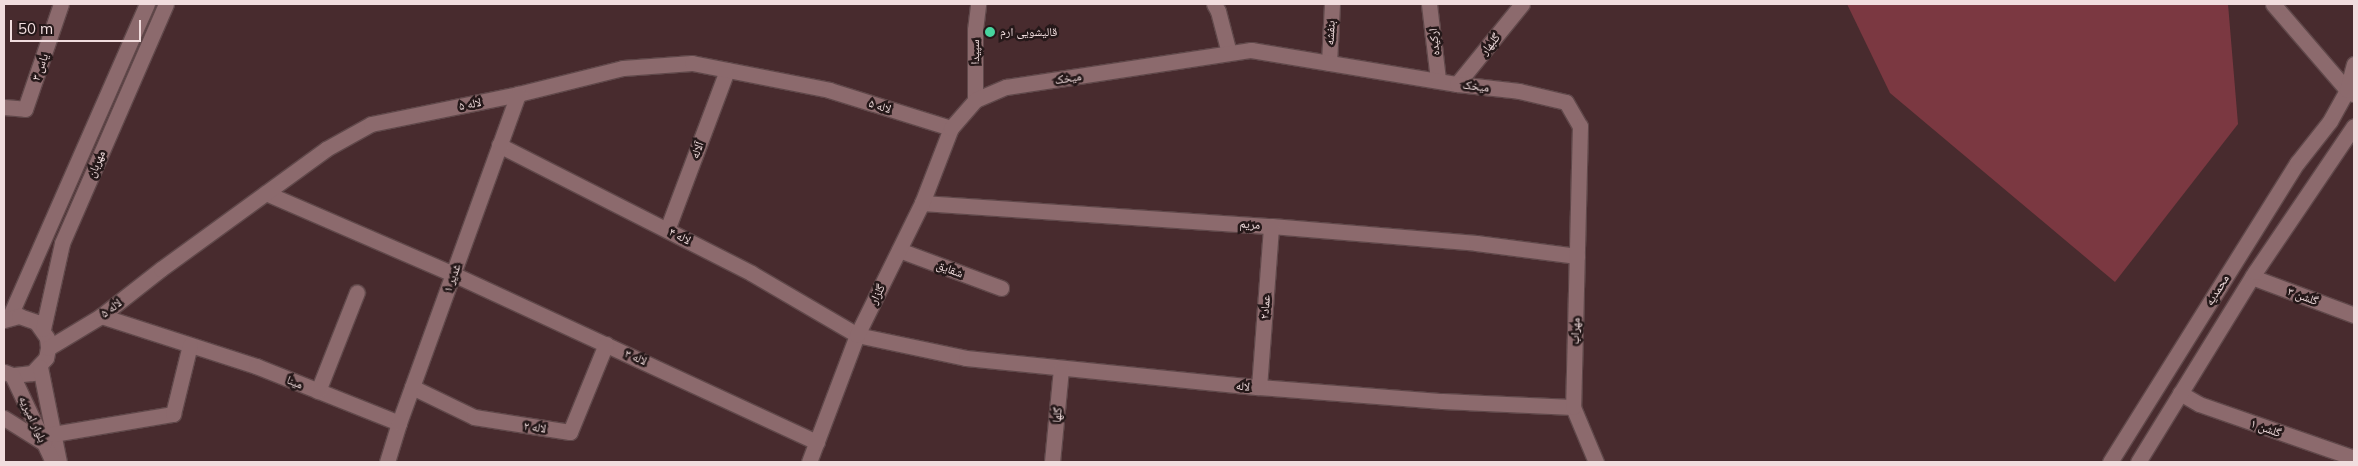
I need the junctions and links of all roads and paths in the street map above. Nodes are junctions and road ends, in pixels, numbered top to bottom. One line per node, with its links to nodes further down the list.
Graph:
1 (61, 4): 19 (street, یاس ۳)
2 (146, 4): 36 (street, مهربان)
3 (166, 4): 37 (street, مهربان)
4 (978, 4): 18 (street, سپیدا)
5 (1214, 4): 10 (street)
6 (1332, 4): 11 (street, بنفشه)
7 (1429, 4): 14 (street, ارکیده)
8 (1522, 4): 15 (street, گلبهار)
9 (2274, 4): 16 (street)
10 (1229, 53): 11 (street, میخک); 18 (street, میخک)
11 (1329, 62): 14 (street, میخک)
12 (2354, 64): 16 (street, محمدیه)
13 (727, 70): 17 (street, لاله ۵); 21 (street, لاله ۵); 27 (street, آلاله)
14 (1438, 80): 15 (street, میخک)
15 (1457, 84): 29 (street, میخک)
16 (2350, 92): 20 (street, محمدیه)
17 (518, 94): 23 (street, غدیر ۱); 24 (street, لاله ۵)
18 (975, 100): 21 (street, میخک)
19 (4, 107)
20 (2330, 121): 22 (street); 61 (street, محمدیه)
21 (951, 128): 25 (street, گلزار)
22 (2353, 130): 31 (street, محمدیه)
23 (499, 145): 27 (street, لاله ۴); 30 (street, غدیر ۱)
24 (266, 193): 30 (street, لاله ۳); 35 (street, لاله ۵)
25 (922, 203): 26 (street, مریم); 28 (street, گلزار)
26 (1271, 226): 29 (street, مریم); 46 (street, عماد۲)
27 (667, 230): 38 (street, لاله ۴)
28 (899, 250): 32 (street, شقایق); 38 (street, گلزار)
29 (1577, 256): 49 (street, مهراب)
30 (453, 274): 39 (street, لاله ۳); 45 (street, غدیر ۱)
31 (2252, 277): 34 (street, گلشن ۳); 48 (street, محمدیه)
32 (1001, 288)
33 (357, 292): 47 (street)
34 (2354, 315)
35 (101, 316): 40 (street, مینا); 41 (street, لاله ۵)
36 (6, 319): 37 (street)
37 (43, 329): 41 (street)
38 (856, 335): 43 (street, لاله); 53 (street, گلزار)
39 (606, 344): 45 (street, لاله ۲); 53 (street, لاله ۳)
40 (190, 345): 47 (street, مینا); 52 (street)
41 (48, 348): 42 (street)
42 (40, 367): 44 (street); 52 (street)
43 (1061, 368): 46 (street, لاله); 59 (street, گلها)
44 (8, 374): 52 (street, بلوار امیریه)
45 (412, 387): 51 (street, غدیر ۱)
46 (1259, 387): 49 (street, لاله)
47 (318, 391): 51 (street, مینا)
48 (2180, 393): 54 (street, گلشن ۱); 62 (street, محمدیه)
49 (1573, 407): 60 (street)
50 (4, 418): 52 (street)
51 (399, 423): 55 (street, غدیر ۱)
52 (49, 438): 56 (street, بلوار امیریه); 57 (street)
53 (817, 442): 58 (street, گلزار)
54 (2354, 458)
55 (390, 461)
56 (53, 462)
57 (59, 462)
58 (809, 462)
59 (1052, 462)
60 (1596, 462)
61 (2110, 462)
62 (2138, 462)

